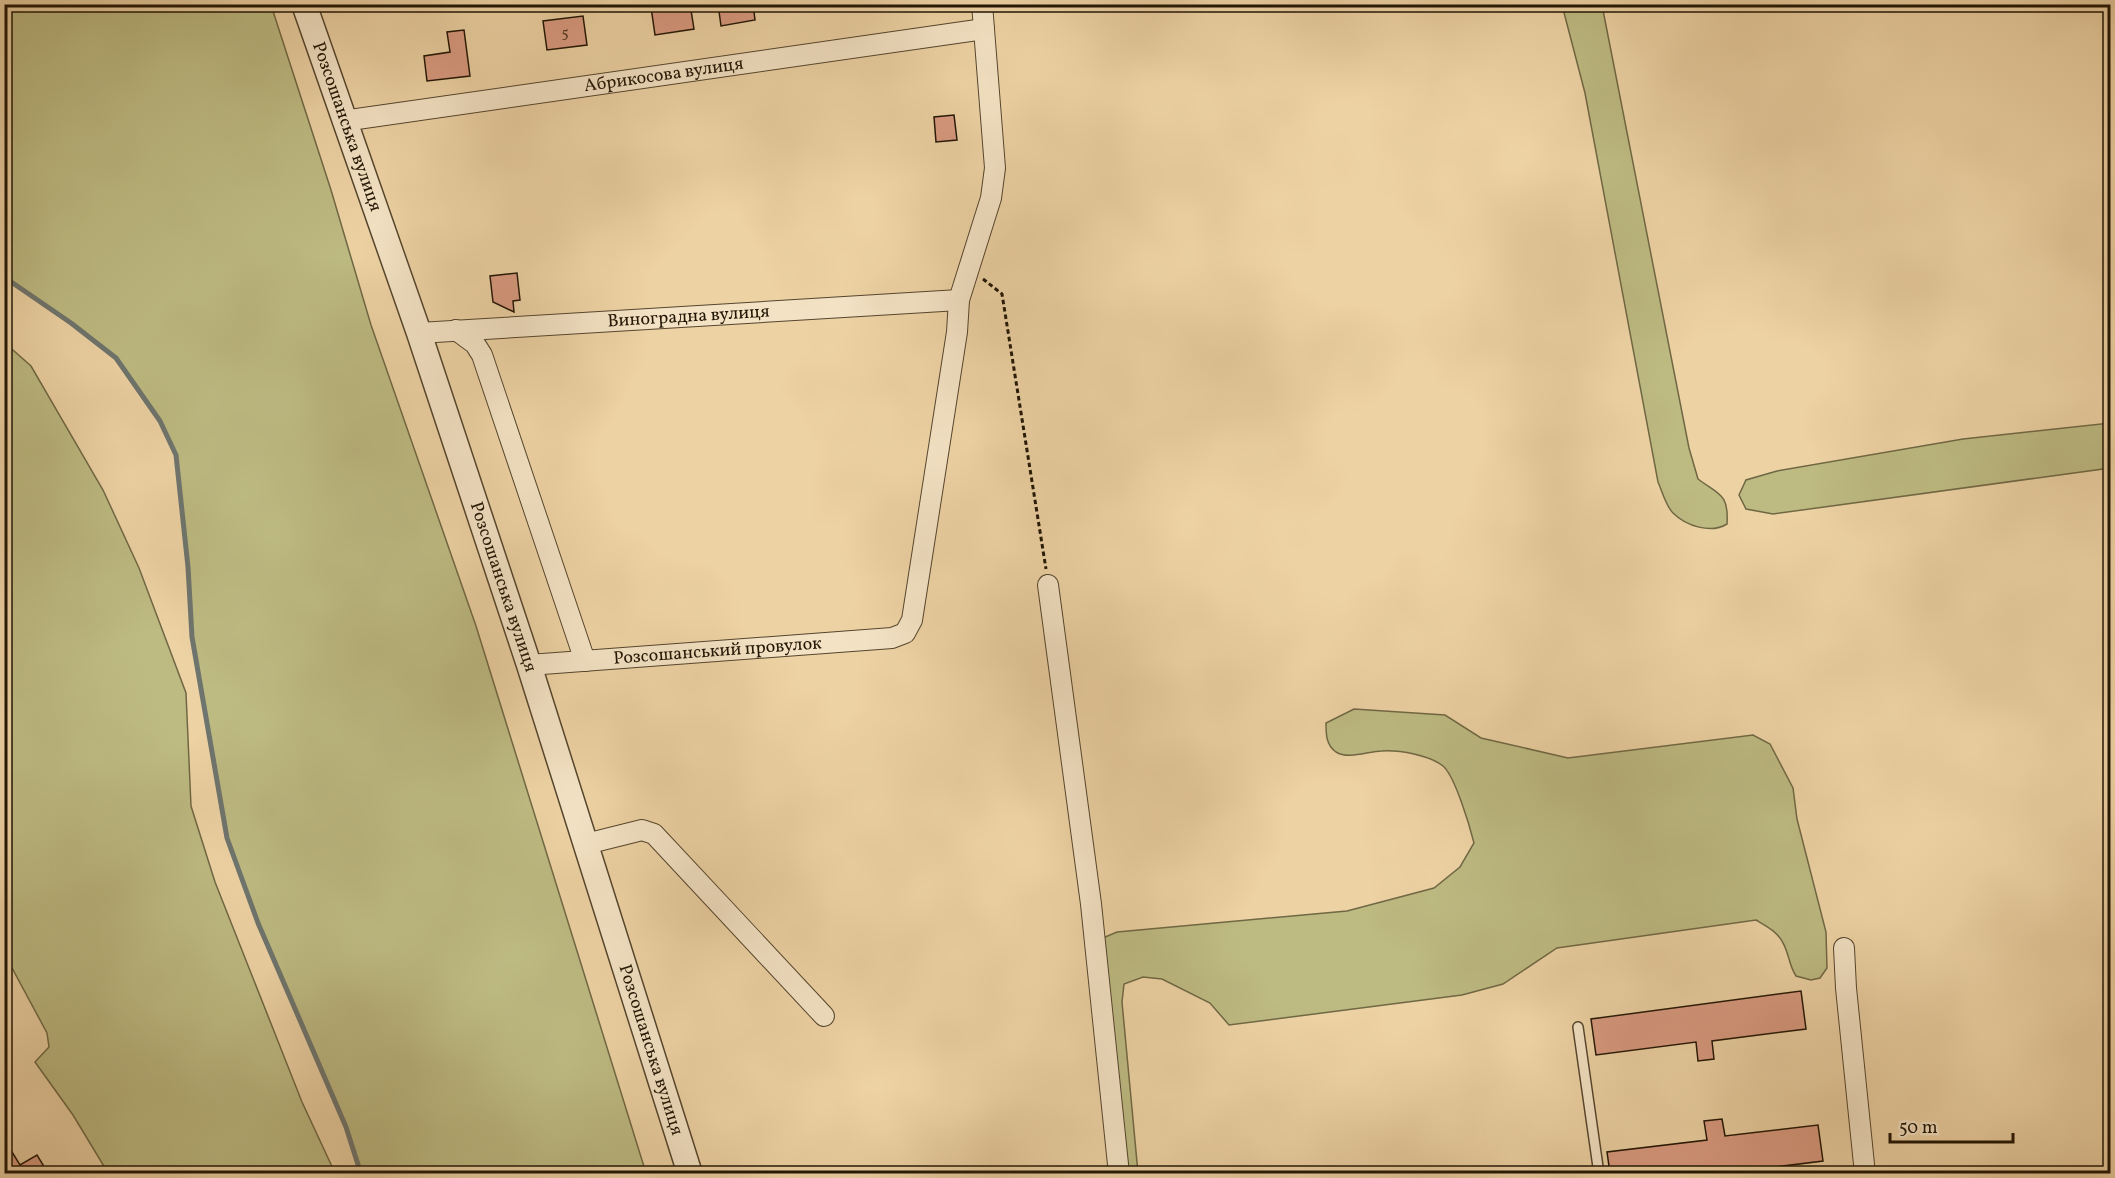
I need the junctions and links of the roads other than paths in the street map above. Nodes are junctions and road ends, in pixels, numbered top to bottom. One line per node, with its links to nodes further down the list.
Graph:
1 (304, 4): 4 (street, Розсошанська вулиця)
2 (982, 4): 3 (street)
3 (984, 28): 4 (street, Абрикосова вулиця); 5 (street)
4 (343, 121): 7 (street, Розсошанська вулиця)
5 (959, 300): 6 (street, Виноградна вулиця); 9 (street, Розсошанський провулок)
6 (456, 330): 7 (street, Виноградна вулиця); 9 (street)
7 (419, 333): 10 (street, Розсошанська вулиця)
8 (1048, 585): 16 (street)
9 (585, 661): 10 (street, Розсошанський провулок)
10 (529, 665): 11 (street, Розсошанська вулиця)
11 (586, 844): 13 (street); 15 (street, Розсошанська вулиця)
12 (1844, 948): 18 (street)
13 (824, 1016)
14 (1578, 1027): 17 (lane)
15 (690, 1173)
16 (1119, 1173)
17 (1599, 1173)
18 (1866, 1173)

